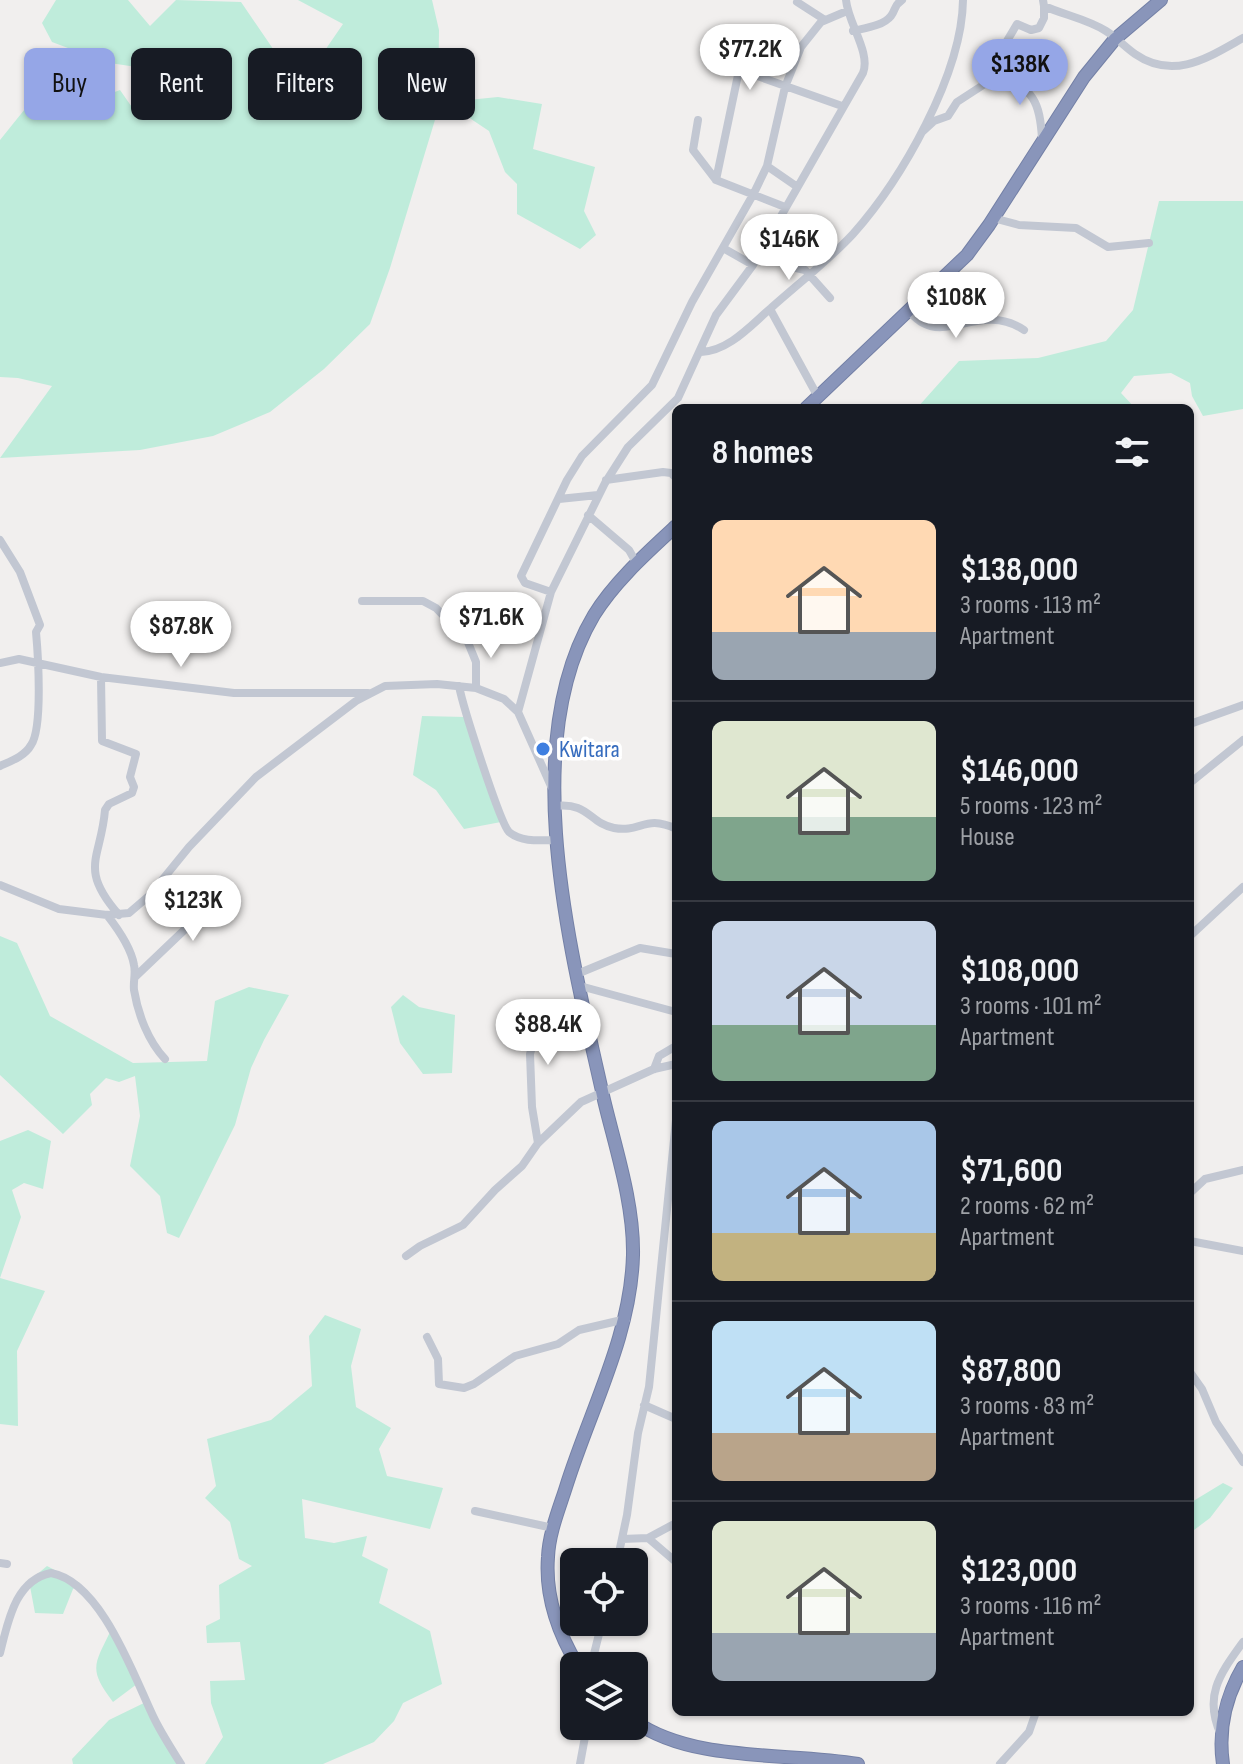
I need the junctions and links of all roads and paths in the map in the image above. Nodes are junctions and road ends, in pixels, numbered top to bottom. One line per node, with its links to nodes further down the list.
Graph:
1 (846, 0): 7 (street)
2 (902, 0): 9 (street)
3 (963, 0): 16 (street)
4 (1161, 0): 11 (highway)
5 (797, 2): 8 (street)
6 (1044, 3): 11 (street); 12 (street)
7 (847, 11): 8 (street); 9 (street)
8 (825, 20): 13 (street)
9 (853, 31): 14 (street)
10 (1243, 38): 11 (street)
11 (1115, 39): 17 (highway)
12 (999, 72): 16 (street); 17 (street)
13 (785, 87): 14 (street); 18 (street); 19 (street)
14 (842, 106): 20 (street)
15 (698, 120): 19 (street)
16 (918, 135): 28 (street)
17 (1043, 140): 23 (highway)
18 (767, 166): 20 (street); 21 (street)
19 (716, 180): 21 (street)
20 (796, 186): 22 (street)
21 (754, 193): 22 (street); 25 (street)
22 (785, 207): 26 (street)
23 (993, 218): 24 (street); 31 (highway)
24 (1149, 243)
25 (723, 248): 27 (street); 39 (street)
26 (761, 250): 27 (street); 28 (street)
27 (753, 265): 33 (street)
28 (810, 276): 29 (street); 30 (street)
29 (830, 298)
30 (770, 309): 33 (street); 34 (street)
31 (909, 312): 32 (street); 34 (highway)
32 (1024, 330)
33 (701, 352): 37 (street)
34 (818, 397): 35 (highway)
35 (810, 404)
36 (672, 474): 37 (street)
37 (606, 480): 38 (street)
38 (598, 495): 39 (street); 40 (street)
39 (559, 499): 44 (street)
40 (588, 515): 43 (street); 44 (street)
41 (672, 530): 43 (highway)
42 (0, 540): 47 (street)
43 (637, 564): 58 (highway)
44 (551, 592): 53 (street)
45 (362, 601): 50 (street)
46 (0, 663): 47 (street)
47 (39, 663): 48 (street); 56 (street)
48 (101, 677): 51 (street); 65 (street)
49 (459, 686): 50 (street); 51 (street); 60 (street)
50 (476, 688): 53 (street)
51 (368, 693): 65 (street)
52 (1243, 705): 54 (street)
53 (518, 712): 58 (street)
54 (1194, 723)
55 (1243, 740): 57 (street)
56 (0, 766)
57 (1194, 780)
58 (555, 800): 59 (street); 60 (highway)
59 (672, 827)
60 (558, 840): 69 (highway)
61 (216, 883): 68 (street)
62 (0, 885): 64 (street)
63 (1243, 887): 66 (street)
64 (107, 915): 65 (street); 68 (street)
65 (119, 915)
66 (1194, 932)
67 (672, 953): 69 (street)
68 (134, 978): 73 (street)
69 (578, 980): 70 (highway); 71 (street)
70 (582, 1004): 76 (highway); 77 (street)
71 (672, 1011)
72 (672, 1048): 75 (street)
73 (165, 1059)
74 (672, 1065): 75 (street)
75 (654, 1069): 76 (street)
76 (603, 1092): 77 (street); 84 (highway)
77 (538, 1143): 83 (street)
78 (672, 1154): 87 (street)
79 (1243, 1170): 80 (street)
80 (1194, 1189)
81 (1194, 1242): 82 (street)
82 (1243, 1251)
83 (406, 1256)
84 (626, 1319): 85 (street); 92 (highway)
85 (427, 1337)
86 (1194, 1378): 89 (street)
87 (644, 1405): 88 (street); 94 (street)
88 (672, 1417)
89 (1243, 1462)
90 (475, 1511): 92 (street)
91 (672, 1525): 93 (street)
92 (553, 1528): 98 (highway)
93 (648, 1538): 94 (street); 96 (street)
94 (622, 1539): 95 (street)
95 (620, 1548)
96 (672, 1559)
97 (1243, 1642): 103 (street)
98 (570, 1652)
99 (0, 1653): 105 (street)
100 (1243, 1667): 103 (highway)
101 (1035, 1716): 108 (street)
102 (648, 1728): 107 (highway)
103 (1221, 1736): 109 (highway)
104 (584, 1740): 106 (street)
105 (181, 1764)
106 (580, 1764)
107 (858, 1764)
108 (1000, 1764)
109 (1223, 1764)

